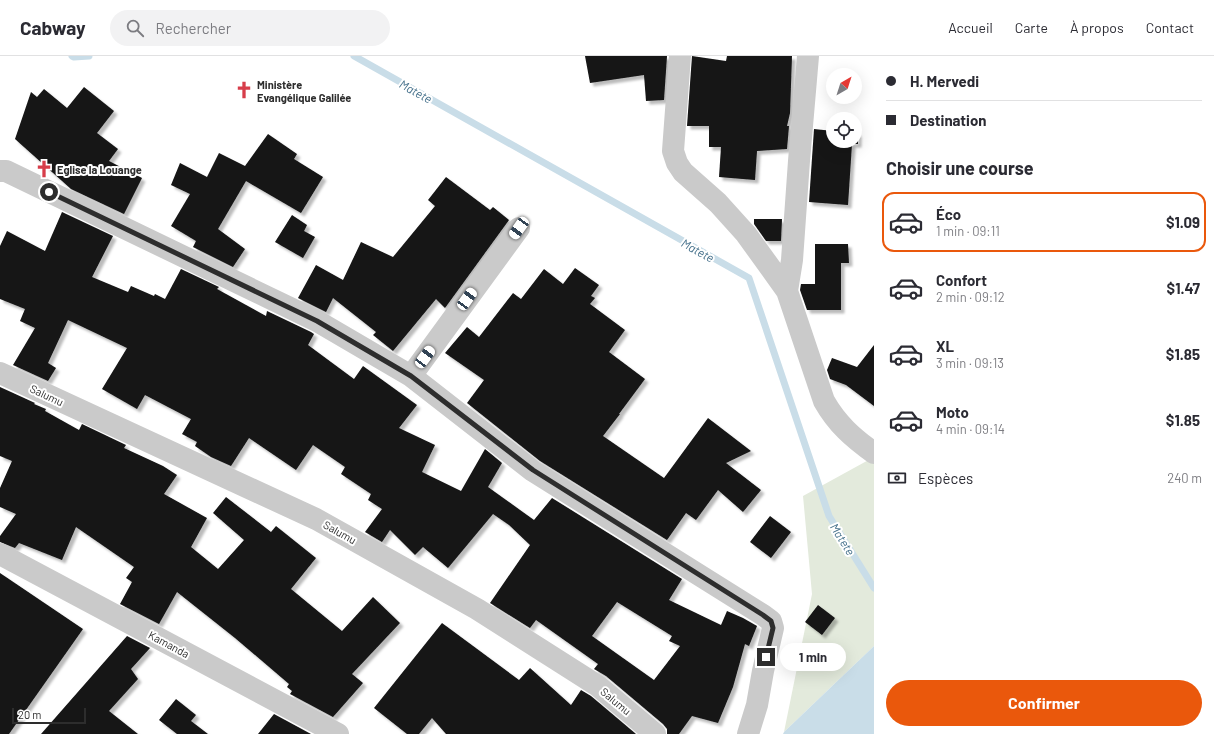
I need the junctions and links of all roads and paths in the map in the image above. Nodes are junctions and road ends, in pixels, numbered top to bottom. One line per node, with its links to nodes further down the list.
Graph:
1 (680, 56): 5 (street)
2 (808, 56): 5 (street)
3 (0, 171): 7 (street)
4 (519, 228): 7 (street)
5 (787, 291): 8 (street)
6 (0, 373): 11 (street, Salumu)
7 (411, 376): 12 (street)
8 (874, 453)
9 (0, 554): 10 (street, Kamanda)
10 (338, 734)
11 (655, 734)
12 (748, 734)

